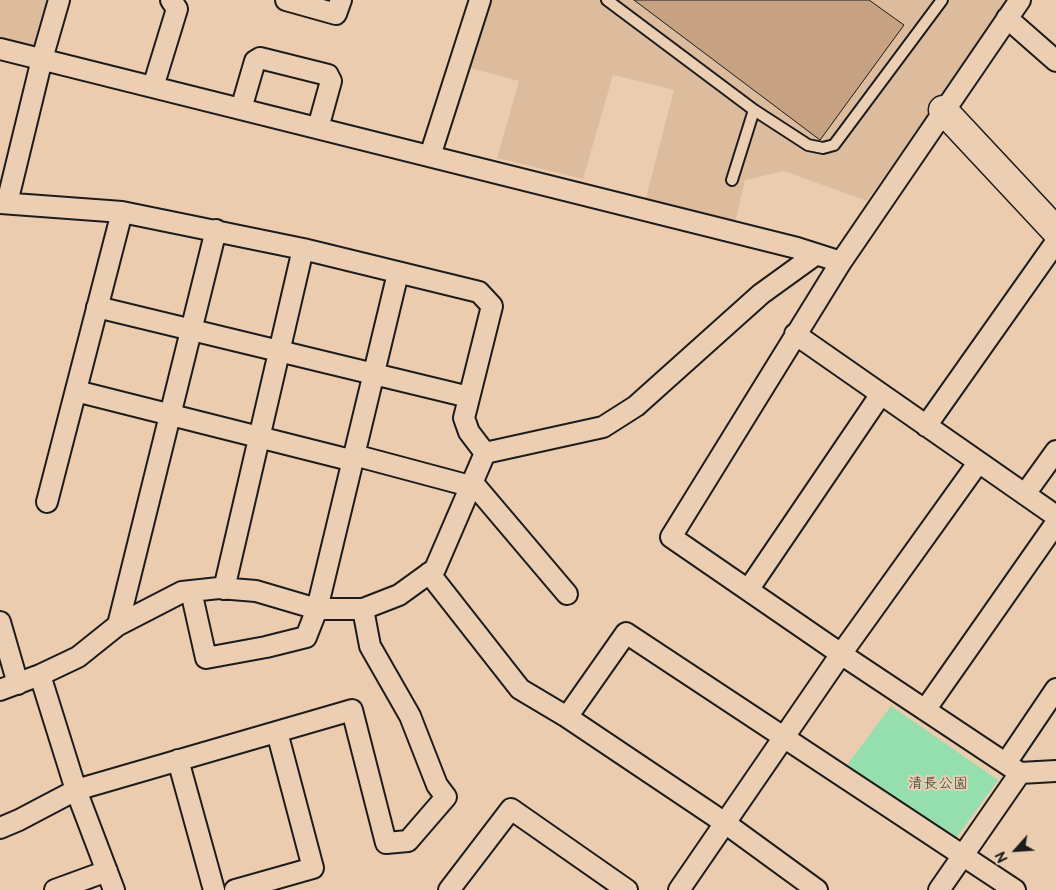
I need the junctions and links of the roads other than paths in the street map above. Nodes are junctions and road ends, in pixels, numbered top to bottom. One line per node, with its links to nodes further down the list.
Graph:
1 (59, 0): 11 (street)
2 (171, 0): 13 (street)
3 (286, 0): 4 (street)
4 (341, 0)
5 (480, 0): 18 (street)
6 (607, 0): 15 (lane)
7 (1020, 0): 9 (street)
8 (936, 2): 15 (lane)
9 (1007, 18): 12 (street); 16 (street)
10 (0, 49): 11 (street)
11 (42, 59): 13 (street); 20 (street)
12 (1056, 61)
13 (153, 87): 14 (street)
14 (241, 109): 17 (street); 17 (street)
15 (754, 110): 19 (lane)
16 (944, 110): 23 (street); 27 (street)
17 (318, 128): 18 (street)
18 (430, 156): 26 (street)
19 (732, 180)
20 (3, 203): 21 (street)
21 (122, 212): 22 (street); 29 (street)
22 (216, 230): 25 (street); 30 (street)
23 (1056, 231)
24 (1056, 242): 38 (street)
25 (303, 249): 28 (street); 32 (street)
26 (815, 255): 27 (street); 41 (street)
27 (841, 262): 31 (street)
28 (398, 272): 33 (street); 36 (street)
29 (97, 308): 30 (street); 34 (street)
30 (191, 330): 32 (street); 37 (street)
31 (795, 334): 35 (street); 51 (street)
32 (279, 351): 33 (street); 39 (street)
33 (373, 374): 36 (street); 42 (street)
34 (76, 390): 37 (street); 46 (street)
35 (881, 394): 38 (street); 51 (street)
36 (469, 397): 41 (street)
37 (170, 414): 39 (street); 57 (street)
38 (926, 426): 43 (street)
39 (259, 437): 42 (street); 50 (street)
40 (1056, 451): 45 (street)
41 (485, 453): 44 (street)
42 (354, 455): 44 (street); 54 (street)
43 (978, 463): 45 (street); 58 (street)
44 (472, 484): 49 (street); 53 (street)
45 (1025, 494): 47 (street)
46 (46, 502)
47 (1056, 516)
48 (1056, 523): 62 (street)
49 (429, 573): 55 (street); 63 (street)
50 (224, 589): 52 (street); 54 (street)
51 (748, 590): 58 (street)
52 (191, 592): 54 (street); 57 (street)
53 (567, 594)
54 (317, 609): 55 (street)
55 (363, 609): 64 (street)
56 (0, 622): 60 (street)
57 (118, 625): 59 (street)
58 (841, 654): 62 (street); 65 (street)
59 (40, 676): 60 (street); 69 (street)
60 (9, 687)
61 (1056, 688): 67 (street)
62 (926, 710): 67 (street)
63 (567, 717): 65 (street); 70 (street)
64 (277, 732): 66 (street); 77 (street)
65 (784, 737): 70 (street); 72 (street)
66 (178, 760): 69 (street); 76 (street)
67 (1013, 768): 68 (street); 72 (street)
68 (1056, 770)
69 (76, 790): 71 (street); 73 (street)
70 (725, 823): 80 (street); 81 (street)
71 (0, 828)
72 (963, 856): 82 (street); 83 (street)
73 (107, 871): 74 (street); 75 (street)
74 (55, 890)
75 (114, 890)
76 (214, 890)
77 (235, 890)
78 (449, 890): 79 (street)
79 (627, 890)
80 (679, 890)
81 (817, 890)
82 (938, 890)
83 (1015, 890)

